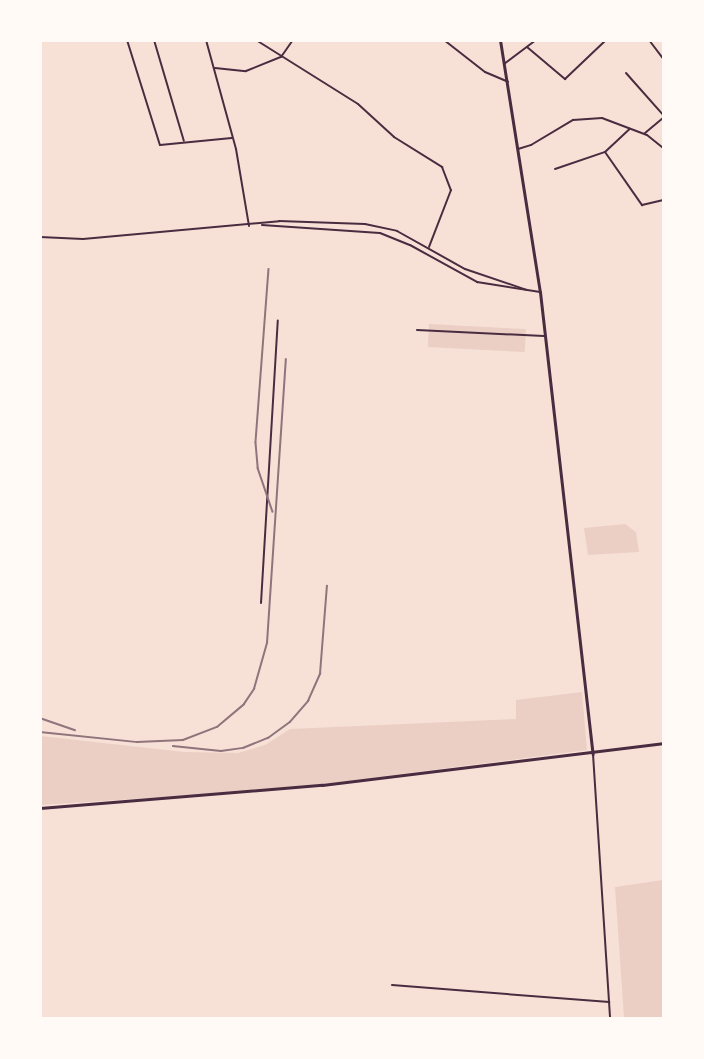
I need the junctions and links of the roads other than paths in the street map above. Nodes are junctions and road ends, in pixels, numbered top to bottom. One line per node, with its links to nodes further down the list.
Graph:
1 (127, 40): 22 (street)
2 (154, 40): 22 (street)
3 (206, 40): 15 (street)
4 (256, 40): 12 (street)
5 (293, 40): 12 (street)
6 (444, 40): 17 (street)
7 (500, 40): 14 (main road)
8 (536, 40): 11 (street)
9 (606, 40): 11 (street)
10 (649, 40): 13 (street)
11 (527, 47): 14 (street)
12 (281, 57): 15 (street); 35 (street)
13 (663, 60)
14 (504, 64): 17 (main road)
15 (215, 68): 21 (street)
16 (626, 73): 18 (street)
17 (508, 82): 23 (main road)
18 (663, 117): 20 (street)
19 (632, 128): 20 (street); 23 (street); 25 (street)
20 (644, 134): 24 (street)
21 (232, 138): 22 (street); 30 (street)
22 (184, 142)
23 (518, 149): 37 (main road)
24 (663, 149)
25 (605, 152): 26 (street); 27 (street)
26 (555, 169)
27 (663, 200)
28 (287, 222): 29 (street); 31 (street); 33 (street)
29 (262, 225): 30 (street); 31 (street)
30 (249, 226): 32 (street)
31 (287, 227): 34 (street)
32 (40, 237)
33 (414, 238): 34 (street); 35 (street)
34 (410, 244): 36 (street)
35 (429, 247): 36 (street)
36 (527, 290): 37 (street)
37 (540, 292): 40 (main road)
38 (278, 321): 41 (street)
39 (417, 330): 40 (street)
40 (544, 336): 43 (main road)
41 (261, 603)
42 (663, 743): 43 (main road)
43 (593, 753): 44 (main road); 46 (street)
44 (40, 808)
45 (392, 985): 46 (street)
46 (609, 1002): 47 (street)
47 (610, 1018)

